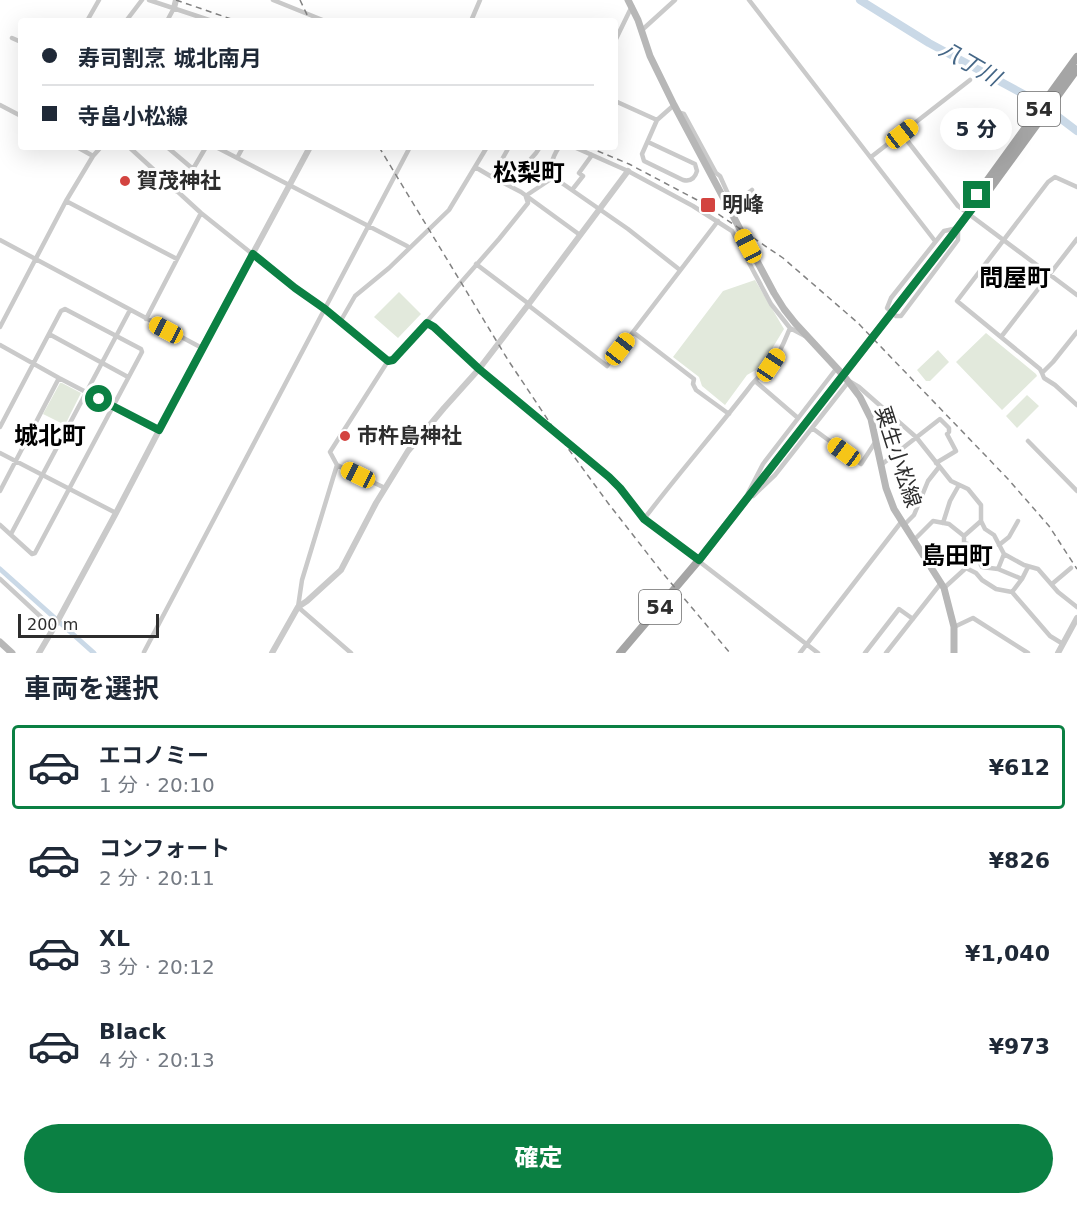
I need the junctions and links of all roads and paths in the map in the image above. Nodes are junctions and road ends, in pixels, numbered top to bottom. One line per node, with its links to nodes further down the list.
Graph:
1 (99, 0): 11 (street)
2 (142, 0): 12 (street)
3 (149, 0): 10 (street)
4 (176, 0): 10 (street)
5 (273, 0): 15 (street)
6 (480, 0): 16 (street)
7 (675, 0): 17 (street)
8 (749, 0): 50 (street)
9 (630, 3): 17 (main road, 粟生小松線); 18 (street)
10 (174, 8): 13 (street); 14 (street)
11 (89, 18)
12 (128, 18)
13 (169, 18)
14 (203, 18)
15 (318, 18)
16 (472, 18)
17 (642, 30): 26 (main road, 粟生小松線)
18 (618, 33)
19 (12, 38): 20 (street)
20 (18, 41)
21 (1077, 57): 22 (main road, 54)
22 (1072, 72): 65 (main road, 54)
23 (970, 81): 29 (street)
24 (618, 102): 28 (street)
25 (0, 105): 27 (street)
26 (675, 108): 28 (street); 60 (street); 95 (main road, 粟生小松線)
27 (18, 114)
28 (657, 120): 30 (street)
29 (902, 134): 50 (street); 65 (street)
30 (648, 141): 30 (street)
31 (82, 150): 48 (street)
32 (98, 150): 48 (street)
33 (132, 150): 46 (street)
34 (136, 150): 46 (street)
35 (172, 150): 52 (street)
36 (204, 150): 52 (street)
37 (222, 150): 49 (street)
38 (241, 150): 49 (street)
39 (308, 150): 56 (street)
40 (408, 150): 68 (street)
41 (485, 150): 51 (street)
42 (507, 150): 54 (street)
43 (538, 150): 57 (street)
44 (557, 150): 55 (street)
45 (581, 150): 47 (street)
46 (136, 153): 61 (street)
47 (592, 155): 53 (street); 59 (street)
48 (93, 156): 63 (street)
49 (237, 158): 56 (street)
50 (871, 158): 74 (street)
51 (475, 167): 54 (street); 87 (street)
52 (193, 170): 61 (street)
53 (628, 171): 64 (street); 67 (street)
54 (492, 177): 57 (street)
55 (554, 177): 59 (street); 62 (street)
56 (289, 185): 68 (street); 76 (street)
57 (507, 185): 62 (street)
58 (1077, 187): 71 (street)
59 (572, 190): 64 (street)
60 (752, 190)
61 (176, 191): 66 (street)
62 (526, 197): 70 (street); 79 (street)
63 (66, 201): 77 (street); 78 (street)
64 (600, 209): 70 (street); 80 (street)
65 (971, 209): 69 (main road, 54); 71 (street)
66 (201, 213): 76 (street); 78 (street)
67 (717, 221): 80 (street); 90 (street)
68 (369, 225): 75 (street); 84 (street)
69 (958, 228): 74 (street); 74 (street); 131 (main road, 54)
70 (580, 235): 83 (street)
71 (1004, 239): 81 (street); 96 (street)
72 (1077, 239): 81 (street)
73 (0, 240): 77 (street)
74 (935, 242)
75 (407, 246)
76 (253, 254): 84 (street); 98 (street)
77 (35, 259): 85 (street); 89 (street)
78 (177, 259): 86 (street)
79 (476, 264): 83 (street); 88 (street)
80 (680, 270): 91 (street)
81 (1050, 274): 82 (street); 96 (street)
82 (1077, 295)
83 (529, 304): 91 (street); 102 (street)
84 (325, 309): 87 (street); 164 (street)
85 (130, 310): 86 (street); 94 (street)
86 (146, 319): 98 (street)
87 (340, 322): 99 (street)
88 (427, 323): 99 (street); 102 (street)
89 (0, 327)
90 (790, 328): 95 (street); 107 (street)
91 (633, 332): 112 (street)
92 (1077, 332): 104 (street)
93 (49, 334): 94 (street); 100 (street); 101 (street)
94 (117, 336): 100 (street); 105 (street)
95 (807, 337): 103 (main road, 粟生小松線)
96 (1001, 337): 104 (street)
97 (0, 345): 101 (street)
98 (202, 348): 116 (street)
99 (388, 361): 122 (street)
100 (102, 363): 105 (street); 109 (street)
101 (33, 364): 106 (street); 114 (street)
102 (479, 369): 127 (street); 133 (street)
103 (836, 369): 108 (main road, 粟生小松線); 113 (street)
104 (1042, 373): 110 (street)
105 (128, 377): 111 (street)
106 (59, 378): 109 (street); 121 (street)
107 (754, 381): 112 (street); 113 (street)
108 (849, 381): 115 (street); 117 (street); 118 (main road, 粟生小松線)
109 (86, 392): 111 (street); 125 (street)
110 (1077, 405)
111 (112, 406): 116 (street); 128 (street)
112 (729, 414): 133 (street)
113 (798, 418): 131 (street)
114 (0, 427)
115 (812, 428): 118 (street); 131 (street)
116 (159, 430): 132 (street)
117 (916, 437): 123 (street); 124 (street); 124 (street)
118 (876, 441): 123 (main road, 粟生小松線)
119 (1028, 441): 130 (street)
120 (0, 453): 121 (street)
121 (16, 461): 125 (street); 129 (street)
122 (337, 465): 127 (street); 155 (street)
123 (881, 465): 136 (main road, 粟生小松線)
124 (938, 465): 126 (street); 136 (street)
125 (42, 474): 128 (street); 139 (street)
126 (959, 485): 134 (street); 137 (street)
127 (385, 488): 155 (street)
128 (70, 489): 132 (street); 139 (street)
129 (0, 491)
130 (1077, 491)
131 (747, 498): 145 (main road, 54)
132 (116, 513): 159 (street)
133 (644, 519): 145 (street)
134 (981, 520): 140 (street); 143 (street)
135 (1018, 521): 143 (street)
136 (903, 523): 141 (main road, 粟生小松線); 163 (street)
137 (943, 523): 140 (street); 141 (street)
138 (0, 525): 139 (street)
139 (11, 534)
140 (964, 536): 142 (street)
141 (914, 540): 153 (main road, 粟生小松線)
142 (964, 543): 147 (street); 149 (street)
143 (999, 545): 144 (street)
144 (1004, 555): 146 (street); 149 (street)
145 (699, 560): 163 (street); 170 (main road, 54)
146 (1028, 567): 151 (street); 152 (street)
147 (966, 568): 153 (street); 154 (street)
148 (1071, 568): 152 (street)
149 (998, 569): 151 (street)
150 (0, 579): 159 (street)
151 (1022, 579): 154 (street)
152 (1052, 584): 156 (street)
153 (943, 585): 158 (street); 160 (main road, 粟生小松線)
154 (1012, 592): 162 (street)
155 (298, 607): 168 (street); 169 (street)
156 (1077, 607)
157 (1077, 618): 162 (street)
158 (913, 619): 165 (street); 173 (street)
159 (55, 627): 167 (street)
160 (954, 627): 174 (main road, 粟生小松線); 175 (street)
161 (0, 642): 166 (main road)
162 (1063, 644): 176 (street)
163 (807, 645): 171 (street); 172 (street)
164 (144, 652)
165 (868, 652)
166 (12, 653)
167 (39, 653)
168 (272, 653)
169 (351, 653)
170 (620, 653)
171 (800, 653)
172 (818, 653)
173 (886, 653)
174 (955, 653)
175 (1028, 653)
176 (1058, 653)

